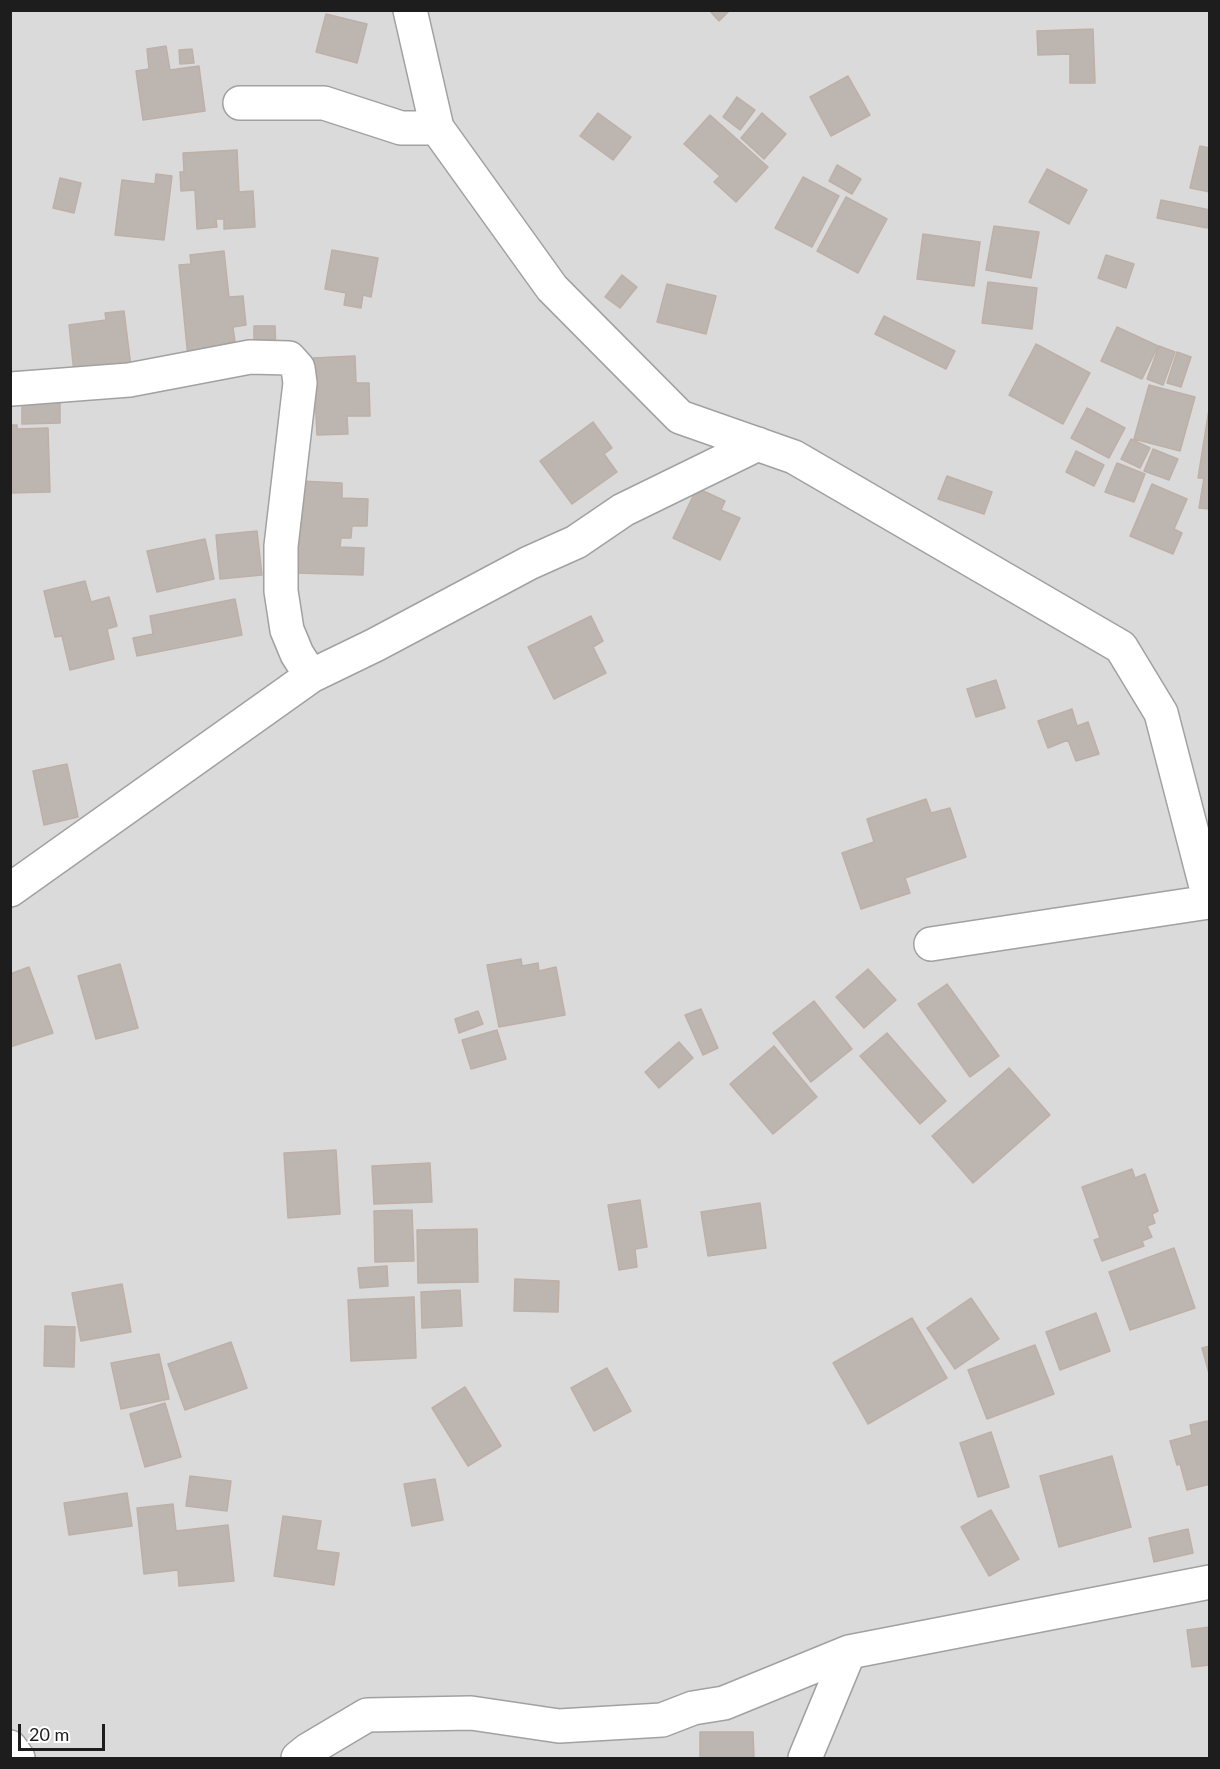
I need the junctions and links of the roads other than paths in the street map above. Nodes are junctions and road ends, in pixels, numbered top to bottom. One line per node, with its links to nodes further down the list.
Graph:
1 (410, 10): 3 (street)
2 (240, 103): 3 (street)
3 (437, 128): 5 (street)
4 (11, 389): 6 (street)
5 (758, 444): 6 (street); 8 (street)
6 (311, 676): 7 (street)
7 (10, 890)
8 (1209, 902): 9 (street)
9 (931, 944)
10 (1209, 1582): 11 (street)
11 (849, 1652): 14 (street); 15 (street)
12 (10, 1748): 13 (street)
13 (18, 1758)
14 (298, 1758)
15 (805, 1758)

